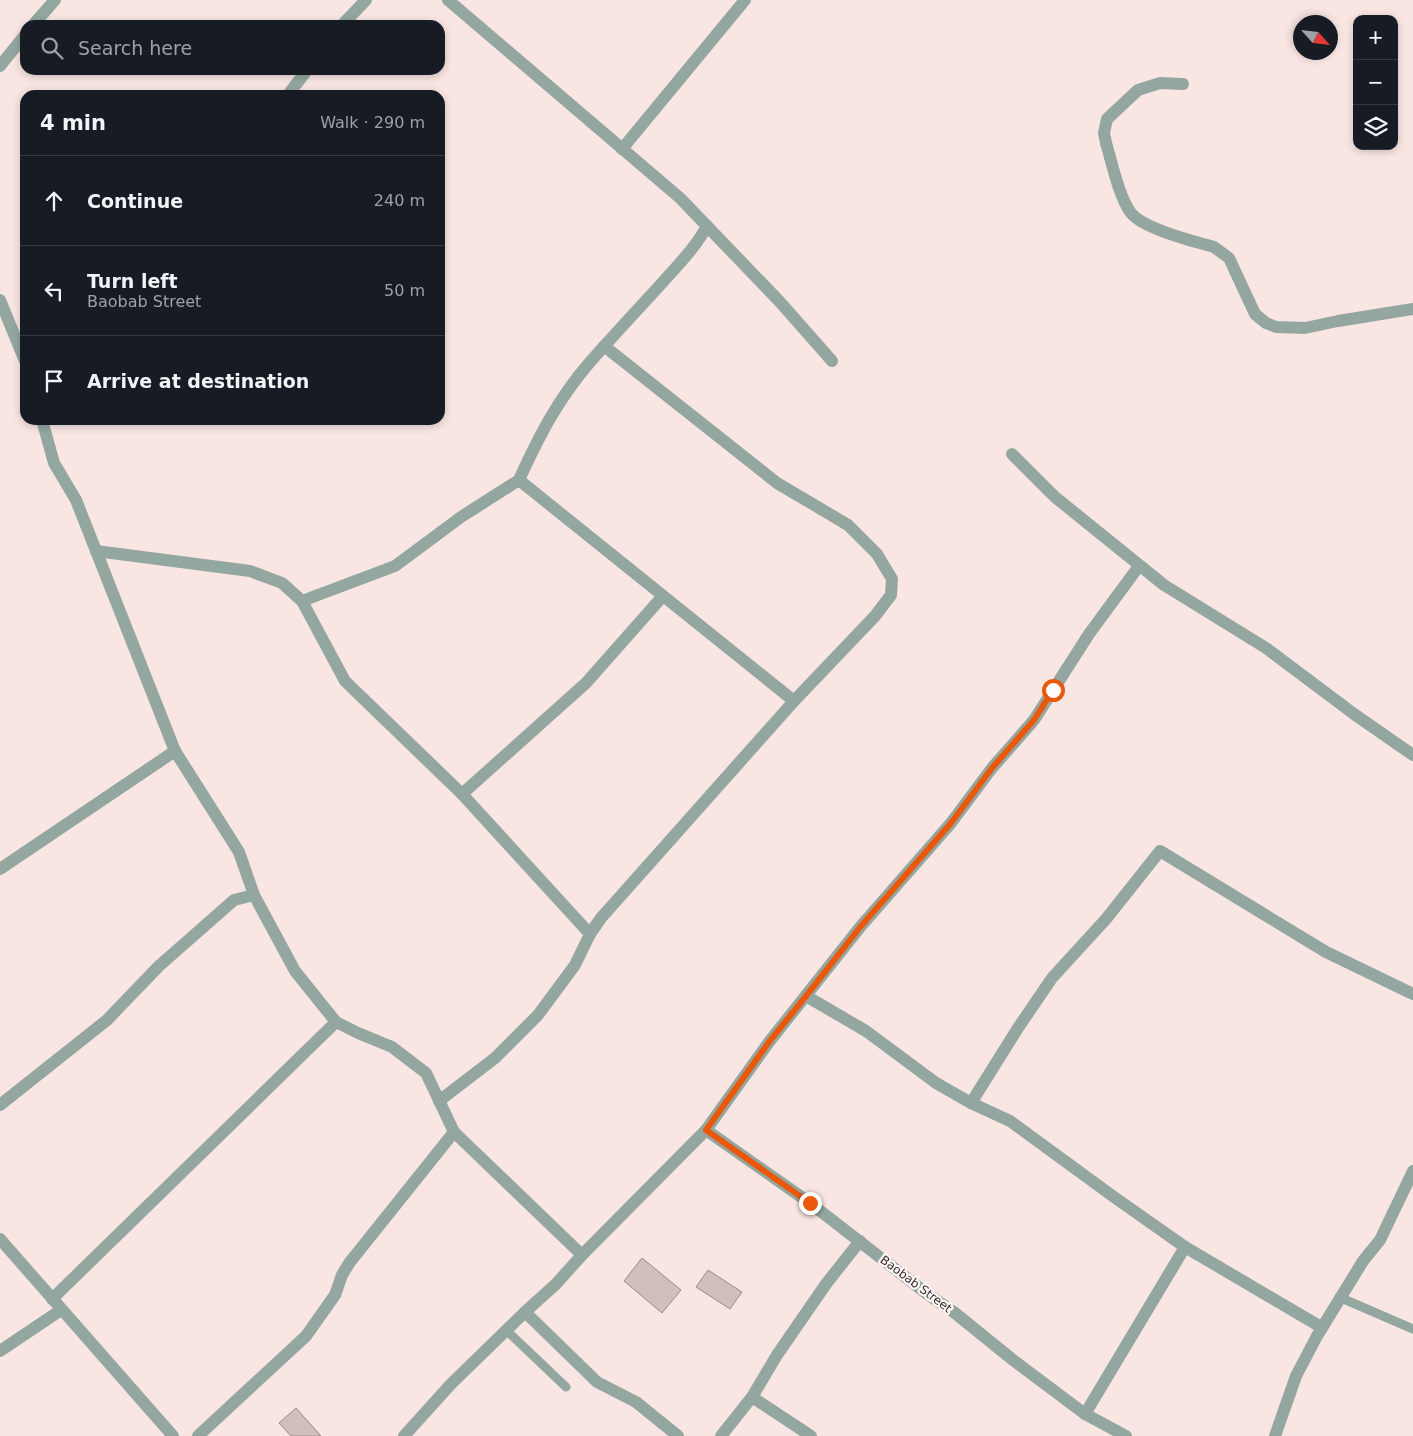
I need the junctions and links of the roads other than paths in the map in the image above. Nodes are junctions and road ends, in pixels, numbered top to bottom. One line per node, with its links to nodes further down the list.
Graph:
1 (55, 0): 5 (street)
2 (366, 0): 6 (street)
3 (448, 0): 12 (street)
4 (745, 0): 12 (street)
5 (37, 20)
6 (347, 20)
7 (20, 41): 8 (street)
8 (0, 66)
9 (303, 75): 11 (street)
10 (1183, 84): 15 (street)
11 (292, 90)
12 (622, 148): 13 (street)
13 (707, 226): 16 (street); 18 (street)
14 (0, 300): 17 (street)
15 (1413, 309)
16 (604, 346): 21 (street); 26 (street)
17 (20, 349)
18 (832, 361)
19 (43, 425): 22 (street)
20 (1012, 454): 23 (street)
21 (519, 480): 24 (street); 25 (street)
22 (96, 551): 25 (street); 27 (street)
23 (1139, 566): 28 (street); 34 (street)
24 (662, 596): 26 (street); 29 (street)
25 (302, 601): 29 (street)
26 (794, 702): 32 (street)
27 (175, 751): 30 (street); 31 (street)
28 (1413, 755)
29 (462, 794): 32 (street)
30 (0, 869)
31 (254, 895): 35 (street); 38 (street)
32 (590, 934): 36 (street)
33 (1413, 994): 37 (street)
34 (806, 996): 37 (street); 39 (street)
35 (336, 1022): 36 (street); 47 (street)
36 (439, 1101): 40 (street)
37 (971, 1103): 44 (street)
38 (0, 1105)
39 (706, 1130): 43 (street, Baobab Street); 45 (street)
40 (454, 1132): 45 (street); 58 (street)
41 (1412, 1176): 46 (street)
42 (0, 1239): 47 (street)
43 (860, 1241): 55 (street); 56 (street, Baobab Street)
44 (1185, 1247): 50 (street); 56 (street)
45 (582, 1255): 49 (street)
46 (1339, 1297): 50 (street); 51 (lane)
47 (52, 1299): 48 (street)
48 (61, 1310): 53 (street); 57 (street)
49 (525, 1312): 52 (street); 60 (street)
50 (1322, 1327): 64 (street)
51 (1413, 1329)
52 (506, 1330): 54 (lane); 59 (street)
53 (0, 1351)
54 (566, 1387)
55 (752, 1398): 61 (street); 62 (street)
56 (1085, 1414): 63 (street, Baobab Street)
57 (173, 1436)
58 (198, 1436)
59 (404, 1436)
60 (678, 1436)
61 (721, 1436)
62 (811, 1436)
63 (1126, 1436)
64 (1275, 1436)

